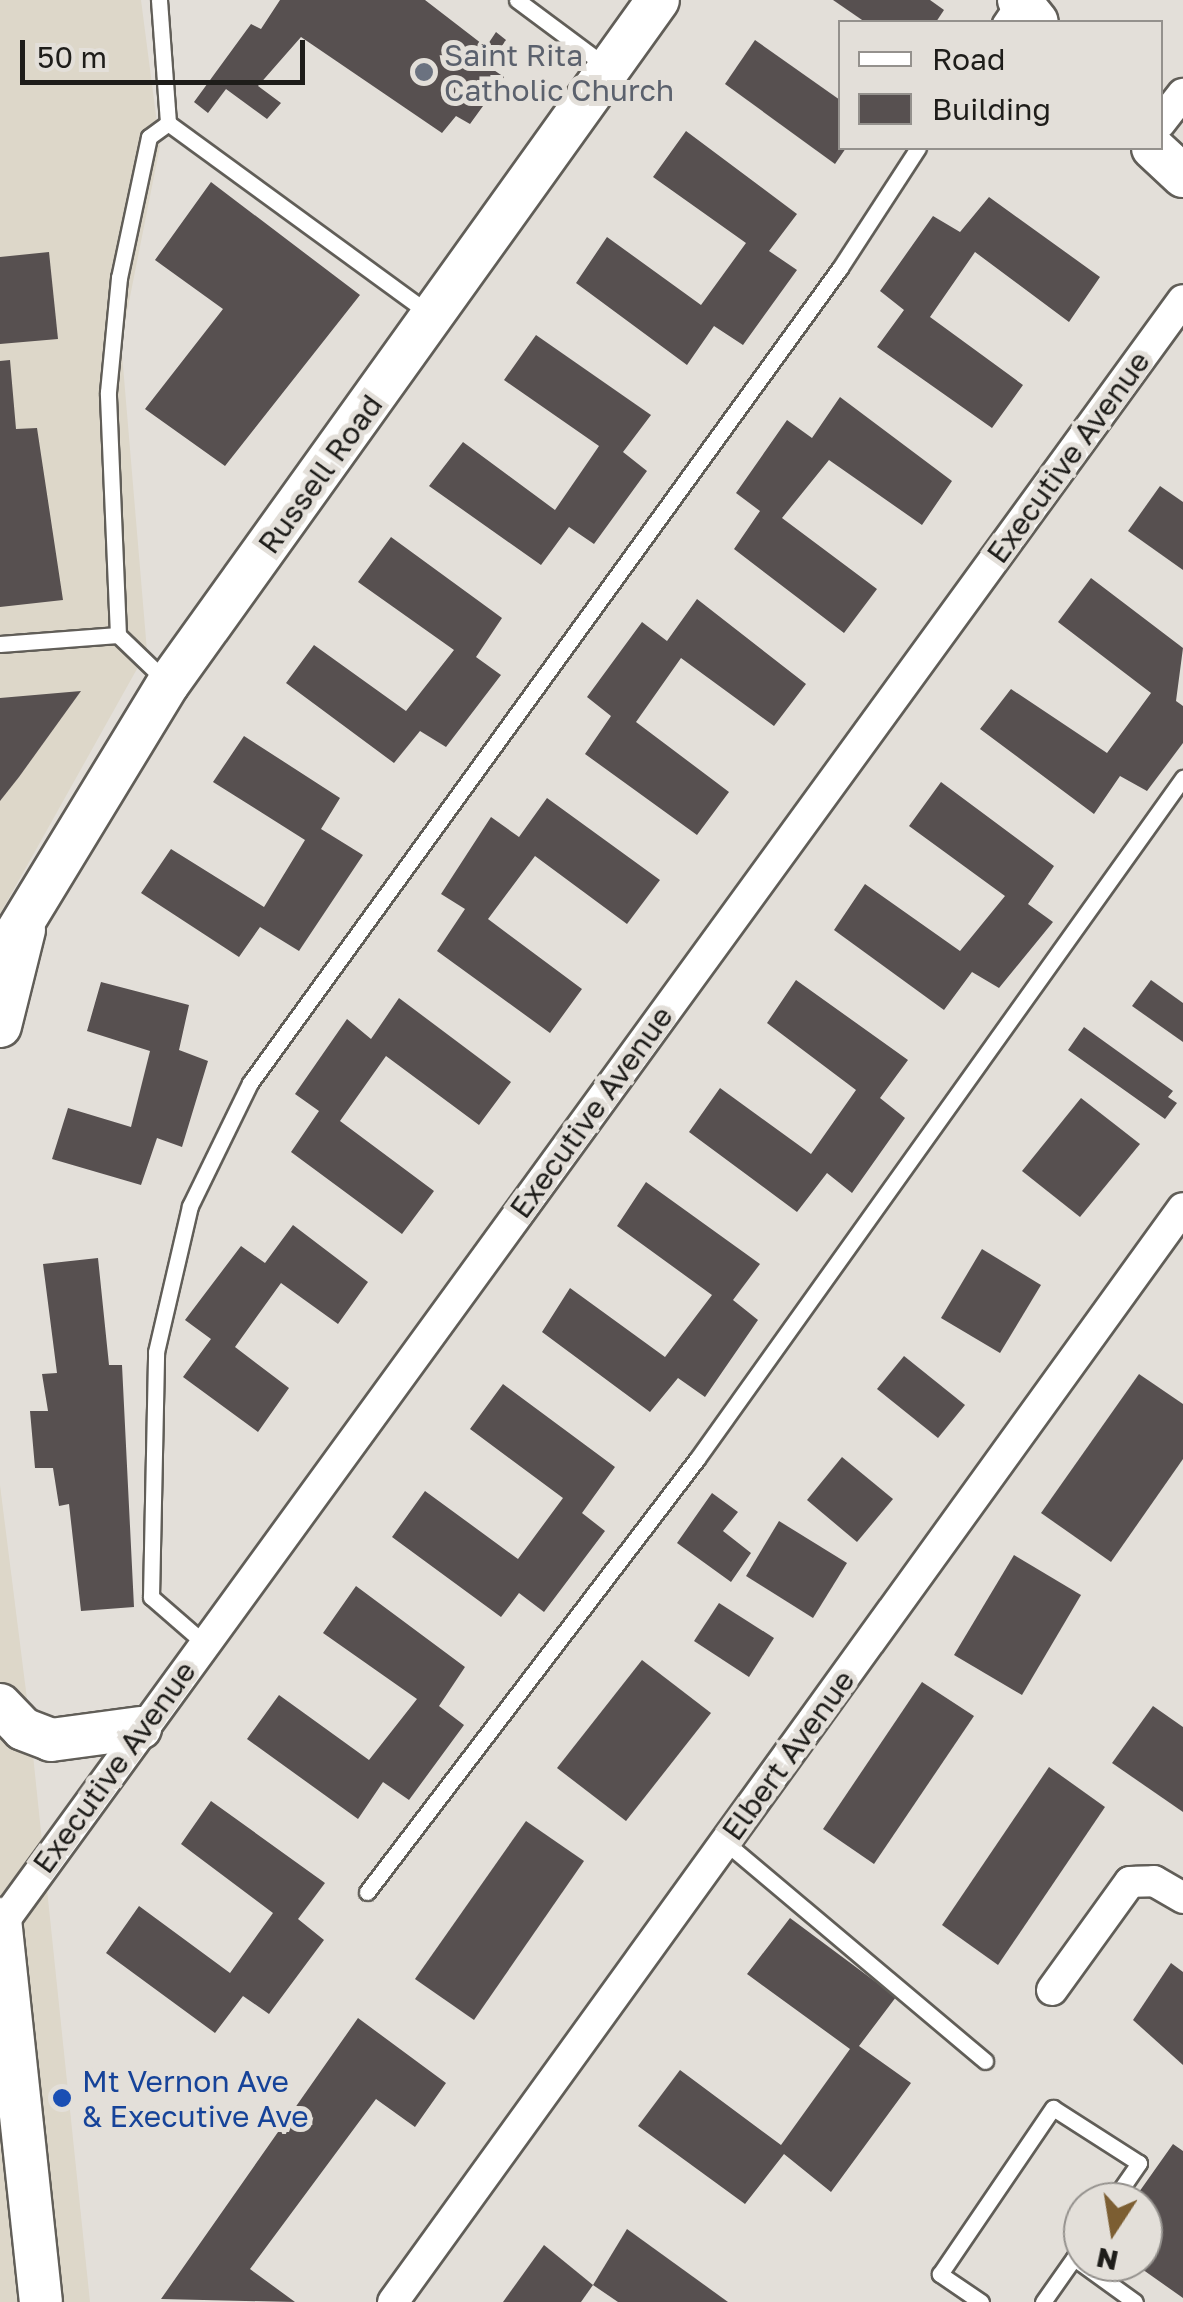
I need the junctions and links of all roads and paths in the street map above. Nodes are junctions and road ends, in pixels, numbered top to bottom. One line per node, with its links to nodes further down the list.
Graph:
1 (159, 0): 10 (lane)
2 (516, 0): 7 (lane)
3 (658, 0): 7 (street, Russell Road)
4 (1017, 0): 5 (lane); 6 (street)
5 (1002, 20)
6 (1035, 20)
7 (610, 69): 15 (street, Russell Road)
8 (1183, 94): 9 (street)
9 (1163, 119)
10 (168, 123): 15 (lane); 16 (lane)
11 (917, 150): 23 (lane)
12 (1155, 150): 13 (street)
13 (1183, 176)
14 (1183, 300): 23 (street, Executive Avenue)
15 (434, 316): 18 (street, Russell Road)
16 (118, 636): 17 (lane); 18 (lane)
17 (0, 644)
18 (168, 684): 20 (street, Russell Road)
19 (1183, 778): 27 (lane)
20 (12, 945): 21 (street, Russell Road)
21 (0, 1026)
22 (1183, 1208): 26 (street, Elbert Avenue)
23 (204, 1643): 25 (street, Executive Avenue)
24 (0, 1705): 25 (street)
25 (140, 1728): 29 (street, Executive Avenue)
26 (725, 1842): 31 (lane); 36 (street, Elbert Avenue)
27 (367, 1892)
28 (1183, 1898): 30 (street)
29 (0, 1922): 35 (street)
30 (1052, 1990)
31 (986, 2061)
32 (1125, 2182): 37 (lane)
33 (1063, 2273): 38 (lane)
34 (1112, 2282): 39 (lane)
35 (41, 2302)
36 (392, 2302)
37 (981, 2302)
38 (1043, 2302)
39 (1135, 2302)

